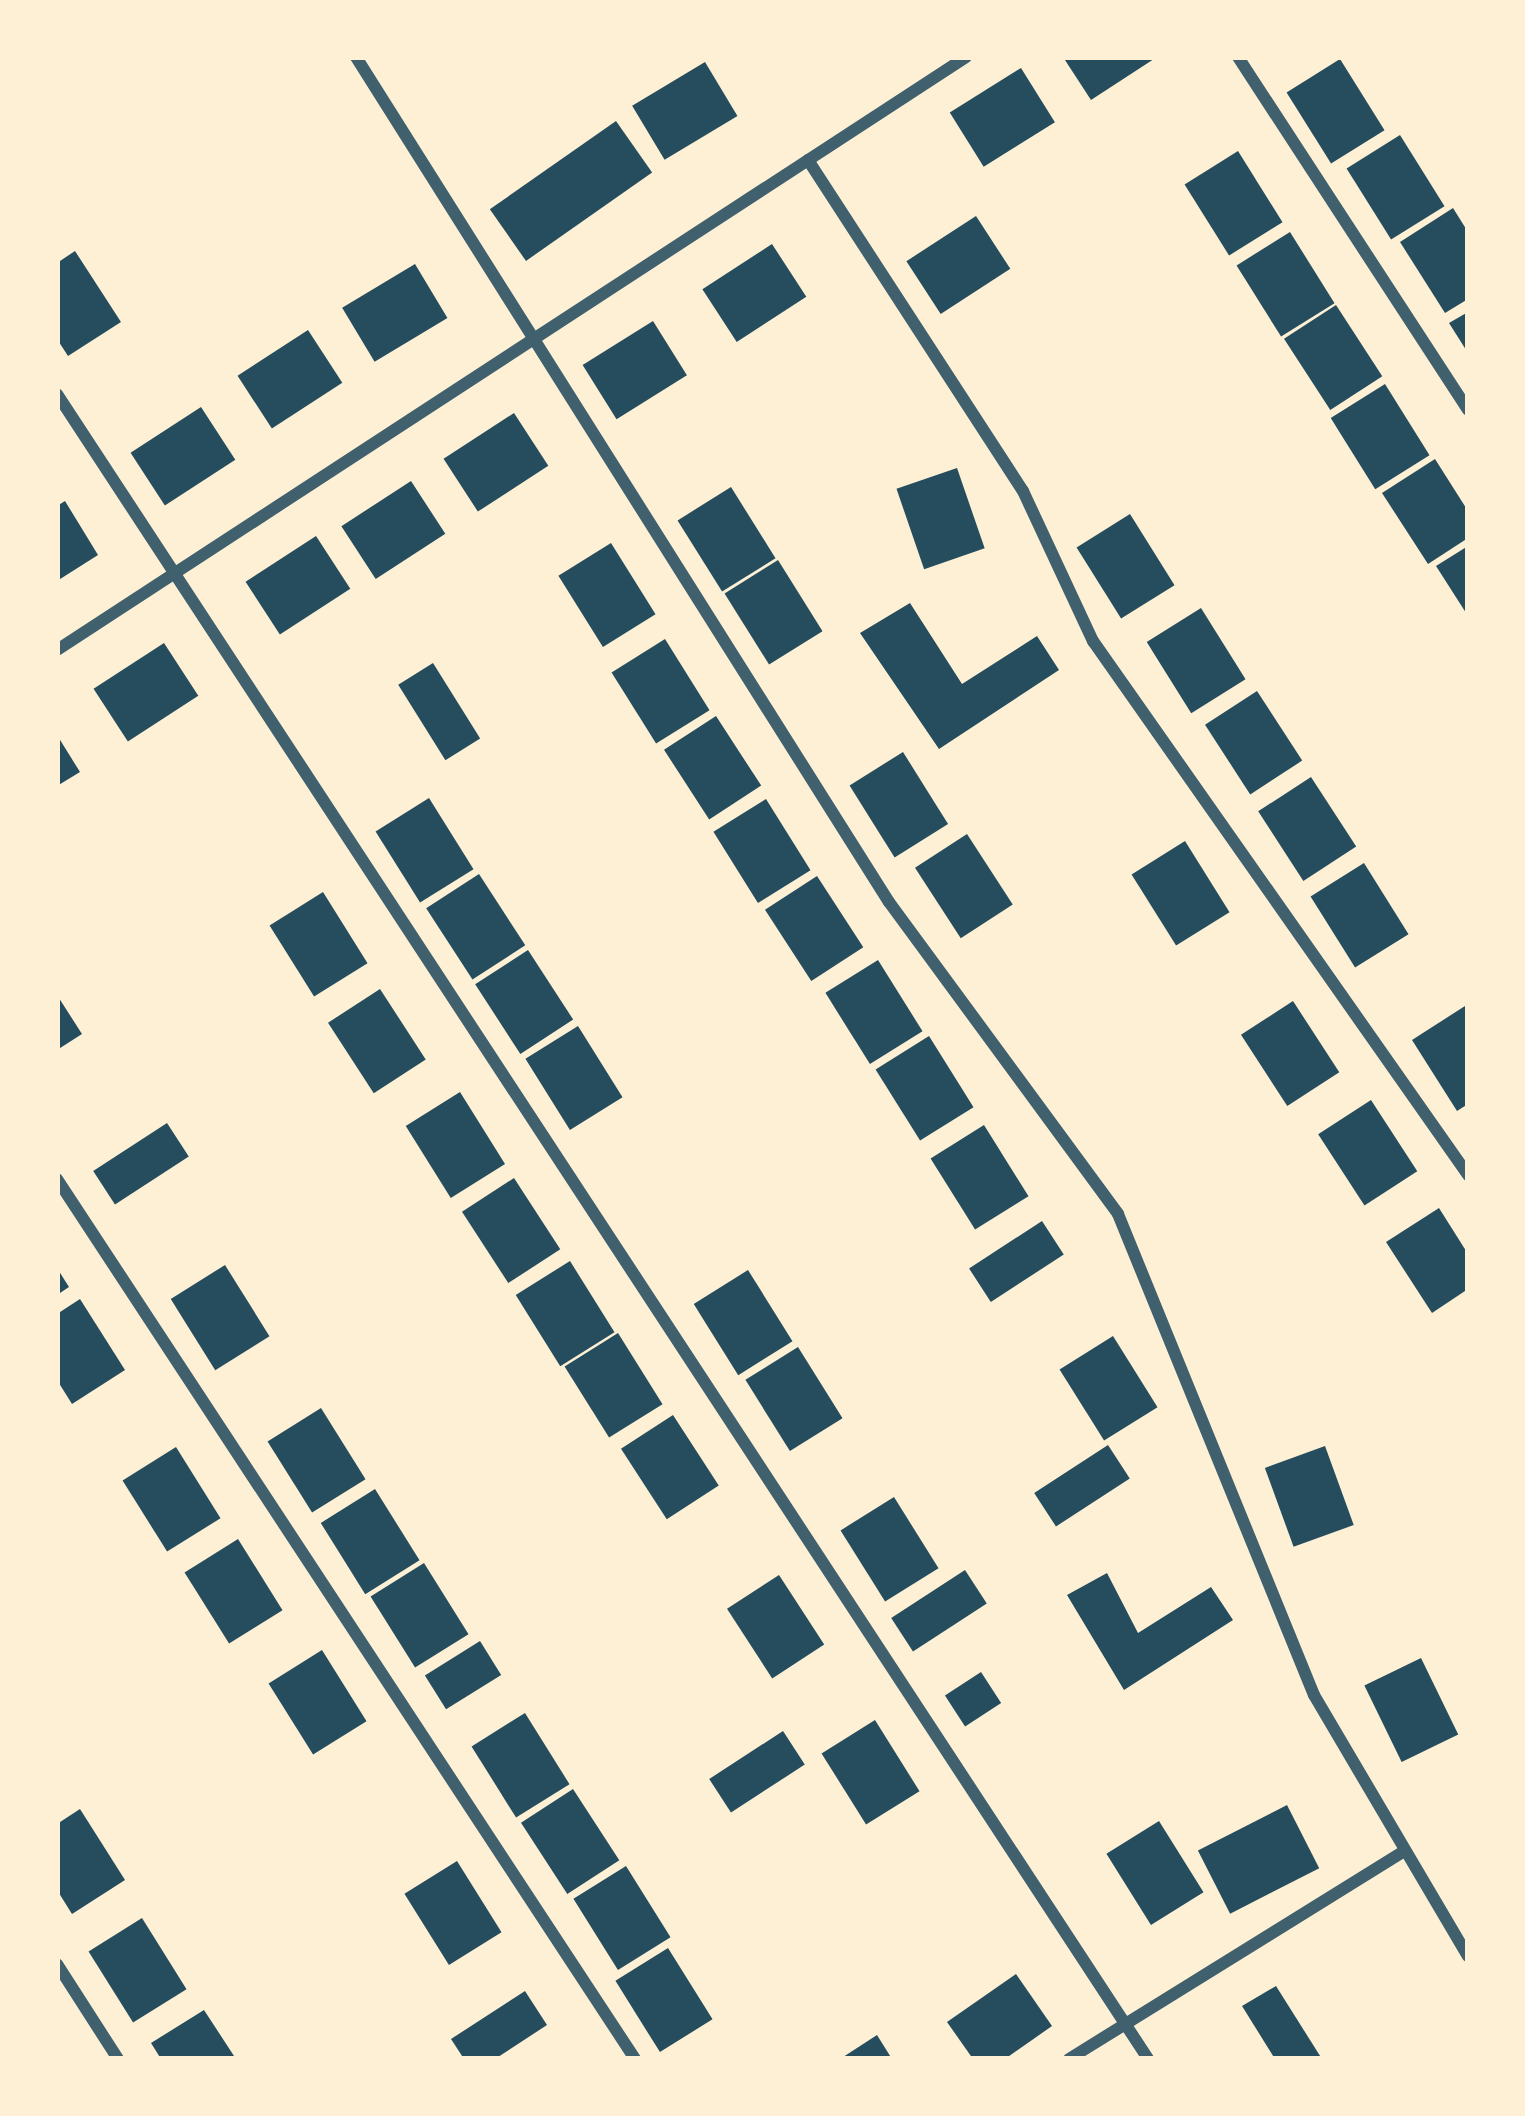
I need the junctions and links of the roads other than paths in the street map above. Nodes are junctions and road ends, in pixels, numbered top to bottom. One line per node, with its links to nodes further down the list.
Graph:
1 (356, 57): 5 (street)
2 (966, 57): 4 (street)
3 (1238, 57): 7 (street)
4 (808, 160): 5 (street); 10 (street)
5 (534, 335): 8 (street); 12 (street)
6 (57, 394): 8 (street)
7 (1468, 410)
8 (170, 575): 9 (street); 15 (street)
9 (57, 650)
10 (1468, 1175)
11 (57, 1179): 17 (street)
12 (1401, 1853): 13 (street); 15 (street)
13 (1468, 1956)
14 (57, 1964): 16 (street)
15 (1124, 2020): 18 (street); 19 (street)
16 (118, 2059)
17 (634, 2059)
18 (1069, 2059)
19 (1148, 2059)

